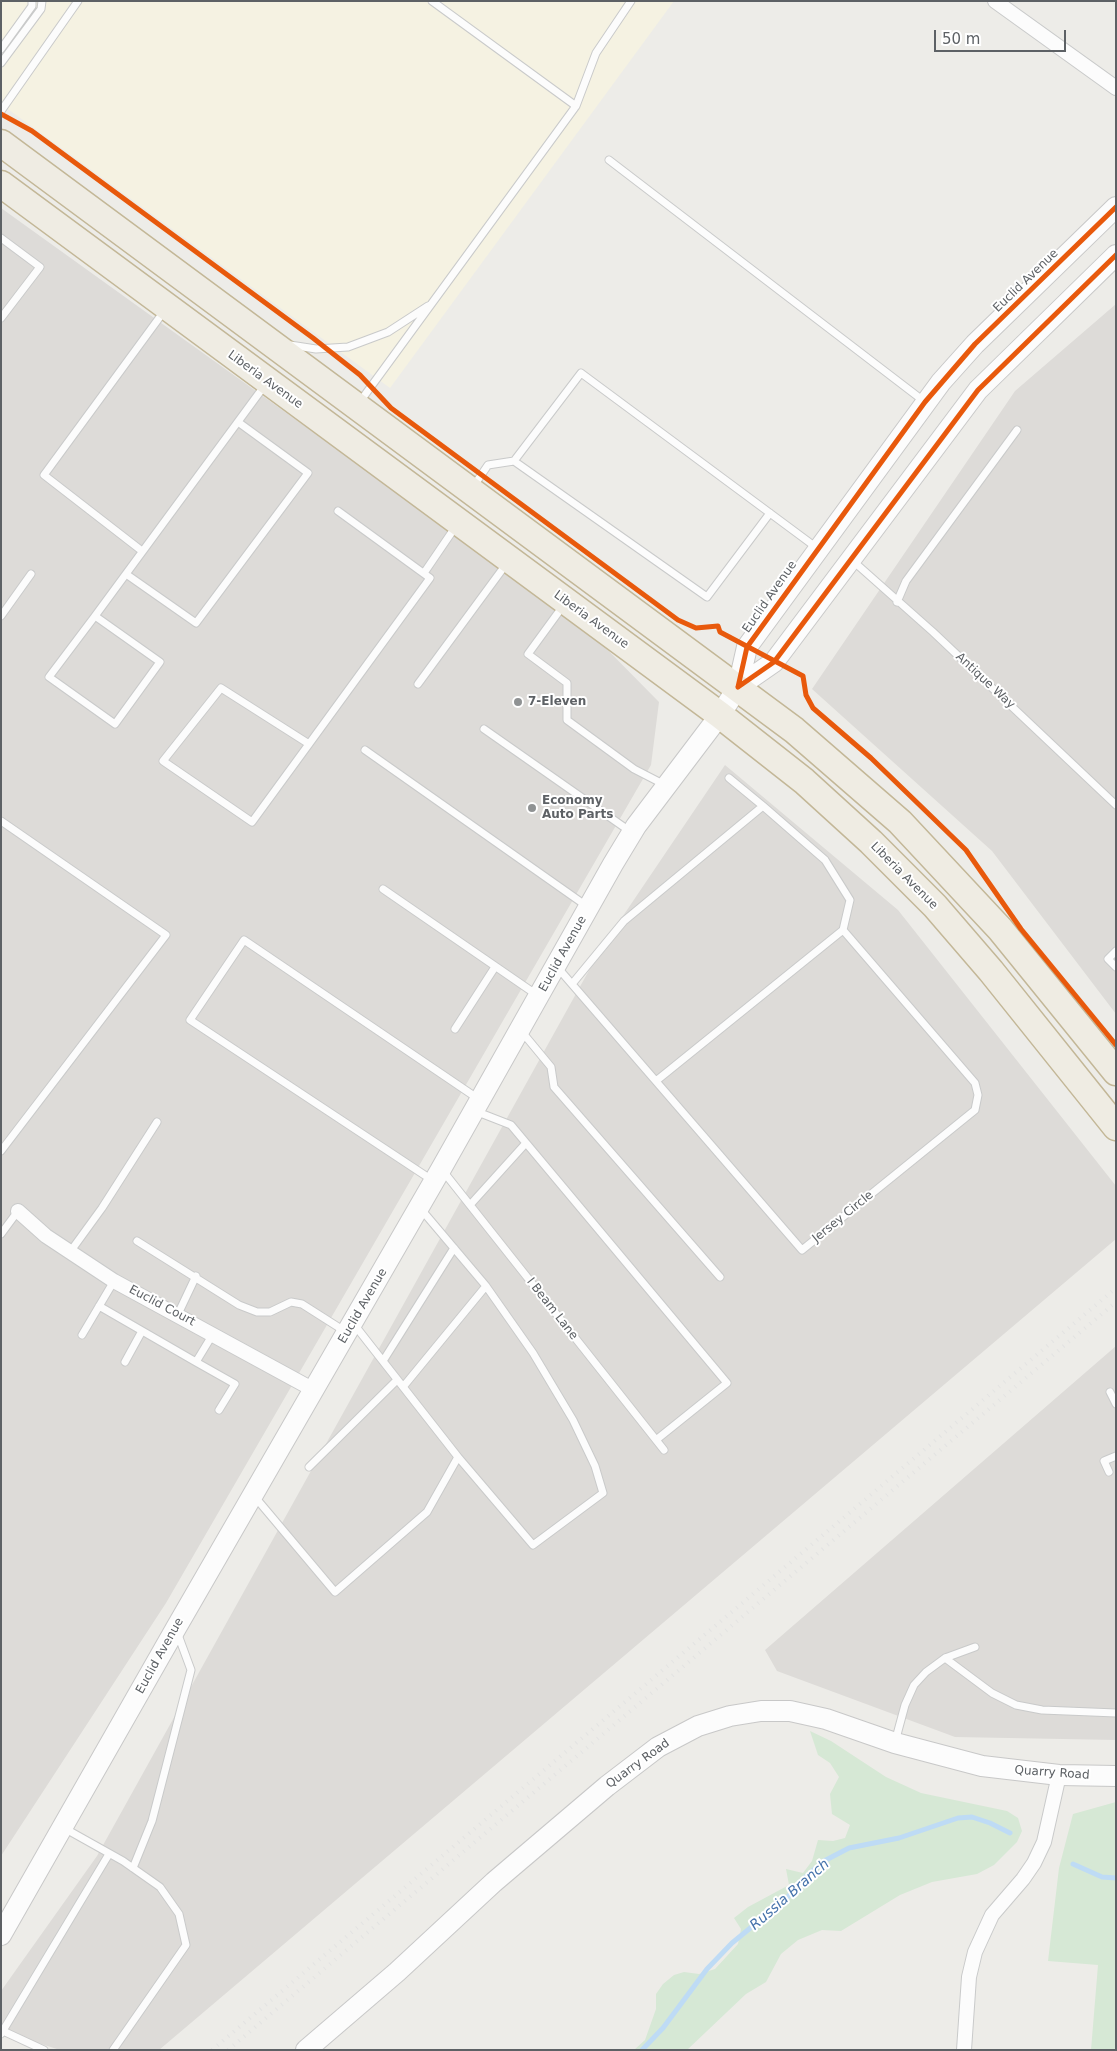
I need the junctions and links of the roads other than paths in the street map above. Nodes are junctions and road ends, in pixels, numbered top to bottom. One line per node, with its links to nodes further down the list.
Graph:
1 (32, 1): 7 (lane)
2 (42, 1): 8 (lane)
3 (78, 1): 11 (lane)
4 (432, 1): 10 (lane)
5 (631, 1): 10 (lane)
6 (995, 1): 9 (street)
7 (1, 49)
8 (1, 63)
9 (1116, 88)
10 (576, 106): 18 (lane)
11 (1, 111)
12 (1, 143): 21 (highway)
13 (609, 160): 23 (lane)
14 (1, 184): 19 (highway, Liberia Avenue)
15 (1116, 207): 23 (street, Euclid Avenue)
16 (1, 238): 20 (lane)
17 (1116, 255): 35 (street, Euclid Avenue)
18 (435, 301): 21 (lane); 24 (lane)
19 (167, 307): 22 (highway, Liberia Avenue); 33 (lane)
20 (1, 318)
21 (271, 342): 24 (highway)
22 (267, 381): 25 (lane); 31 (highway, Liberia Avenue)
23 (925, 402): 32 (street, Euclid Avenue)
24 (357, 406): 28 (highway)
25 (238, 422): 33 (lane); 38 (lane)
26 (1017, 430): 40 (lane)
27 (514, 461): 28 (lane); 30 (lane); 30 (lane)
28 (471, 490): 44 (highway)
29 (338, 511): 36 (lane)
30 (770, 513): 32 (lane)
31 (459, 522): 34 (highway, Liberia Avenue); 36 (lane)
32 (818, 548): 44 (street, Euclid Avenue)
33 (142, 551): 38 (lane)
34 (509, 559): 39 (highway, Liberia Avenue); 43 (lane)
35 (851, 559): 40 (lane, Antique Way); 44 (street, Euclid Avenue)
36 (424, 573): 47 (lane)
37 (31, 574): 41 (lane)
38 (126, 574): 42 (lane)
39 (566, 602): 45 (highway, Liberia Avenue); 50 (lane)
40 (898, 602): 51 (lane, Antique Way)
41 (1, 616)
42 (95, 616): 42 (lane)
43 (418, 684)
44 (738, 686): 45 (street, Euclid Avenue); 66 (highway)
45 (720, 714): 50 (street, Euclid Avenue); 70 (highway, Liberia Avenue)
46 (484, 729): 54 (lane)
47 (308, 744): 47 (lane)
48 (365, 750): 56 (lane)
49 (729, 778): 52 (lane)
50 (666, 786): 54 (street, Euclid Avenue)
51 (1116, 805)
52 (763, 806): 57 (lane); 62 (lane)
53 (1, 821): 72 (lane)
54 (632, 833): 56 (street, Euclid Avenue)
55 (383, 889): 59 (lane)
56 (589, 907): 60 (street, Euclid Avenue)
57 (843, 930): 67 (lane); 67 (lane, Jersey Circle)
58 (1116, 951): 61 (lane)
59 (496, 966): 63 (lane); 64 (lane)
60 (556, 966): 62 (lane, Jersey Circle); 63 (street, Euclid Avenue)
61 (1116, 967)
62 (572, 984): 67 (lane, Jersey Circle)
63 (539, 996): 65 (street, Euclid Avenue)
64 (455, 1029)
65 (520, 1030): 68 (street, Euclid Avenue); 82 (lane)
66 (1116, 1072)
67 (656, 1081)
68 (478, 1105): 71 (lane); 73 (street, Euclid Avenue); 73 (lane, I Beam Lane)
69 (157, 1122): 80 (lane)
70 (1116, 1127)
71 (526, 1143): 74 (lane); 100 (lane)
72 (1, 1151)
73 (438, 1175): 74 (lane, I Beam Lane); 75 (street, Euclid Avenue)
74 (470, 1205): 100 (lane, I Beam Lane)
75 (419, 1207): 79 (lane); 87 (street, Euclid Avenue)
76 (18, 1211): 77 (lane); 80 (street, Euclid Court)
77 (1, 1234)
78 (137, 1241): 81 (lane)
79 (454, 1248): 84 (lane); 91 (lane)
80 (70, 1252): 83 (street, Euclid Court)
81 (196, 1276): 86 (lane); 87 (lane)
82 (720, 1277)
83 (114, 1281): 85 (lane); 86 (street, Euclid Court)
84 (486, 1286): 95 (lane); 103 (lane)
85 (99, 1306): 88 (lane); 89 (lane)
86 (178, 1314): 90 (street, Euclid Court)
87 (350, 1328): 91 (lane); 96 (street, Euclid Avenue)
88 (142, 1331): 92 (lane); 93 (lane)
89 (82, 1334)
90 (213, 1334): 93 (lane); 96 (street, Euclid Court)
91 (383, 1361): 94 (lane)
92 (125, 1362)
93 (196, 1362): 99 (lane)
94 (398, 1380): 95 (lane); 104 (lane)
95 (403, 1387): 103 (lane)
96 (314, 1390): 106 (street, Euclid Avenue)
97 (1110, 1392): 98 (lane)
98 (1116, 1404)
99 (219, 1410)
100 (656, 1440): 101 (lane, I Beam Lane)
101 (664, 1450)
102 (1116, 1456): 105 (lane)
103 (458, 1457): 106 (lane)
104 (309, 1467)
105 (1109, 1472)
106 (253, 1495): 107 (street, Euclid Avenue)
107 (176, 1628): 114 (street, Euclid Avenue); 116 (lane)
108 (975, 1647): 109 (lane)
109 (945, 1658): 110 (lane); 111 (lane)
110 (1116, 1714)
111 (895, 1742): 112 (street, Quarry Road); 121 (street, Quarry Road)
112 (1059, 1775): 113 (street, Quarry Road); 122 (street)
113 (1116, 1776)
114 (64, 1828): 115 (lane); 117 (street, Euclid Avenue)
115 (109, 1854): 116 (lane); 118 (lane)
116 (133, 1868): 120 (lane)
117 (1, 1935)
118 (2, 2032): 119 (lane)
119 (44, 2050)
120 (113, 2050)
121 (306, 2050)
122 (964, 2050)

